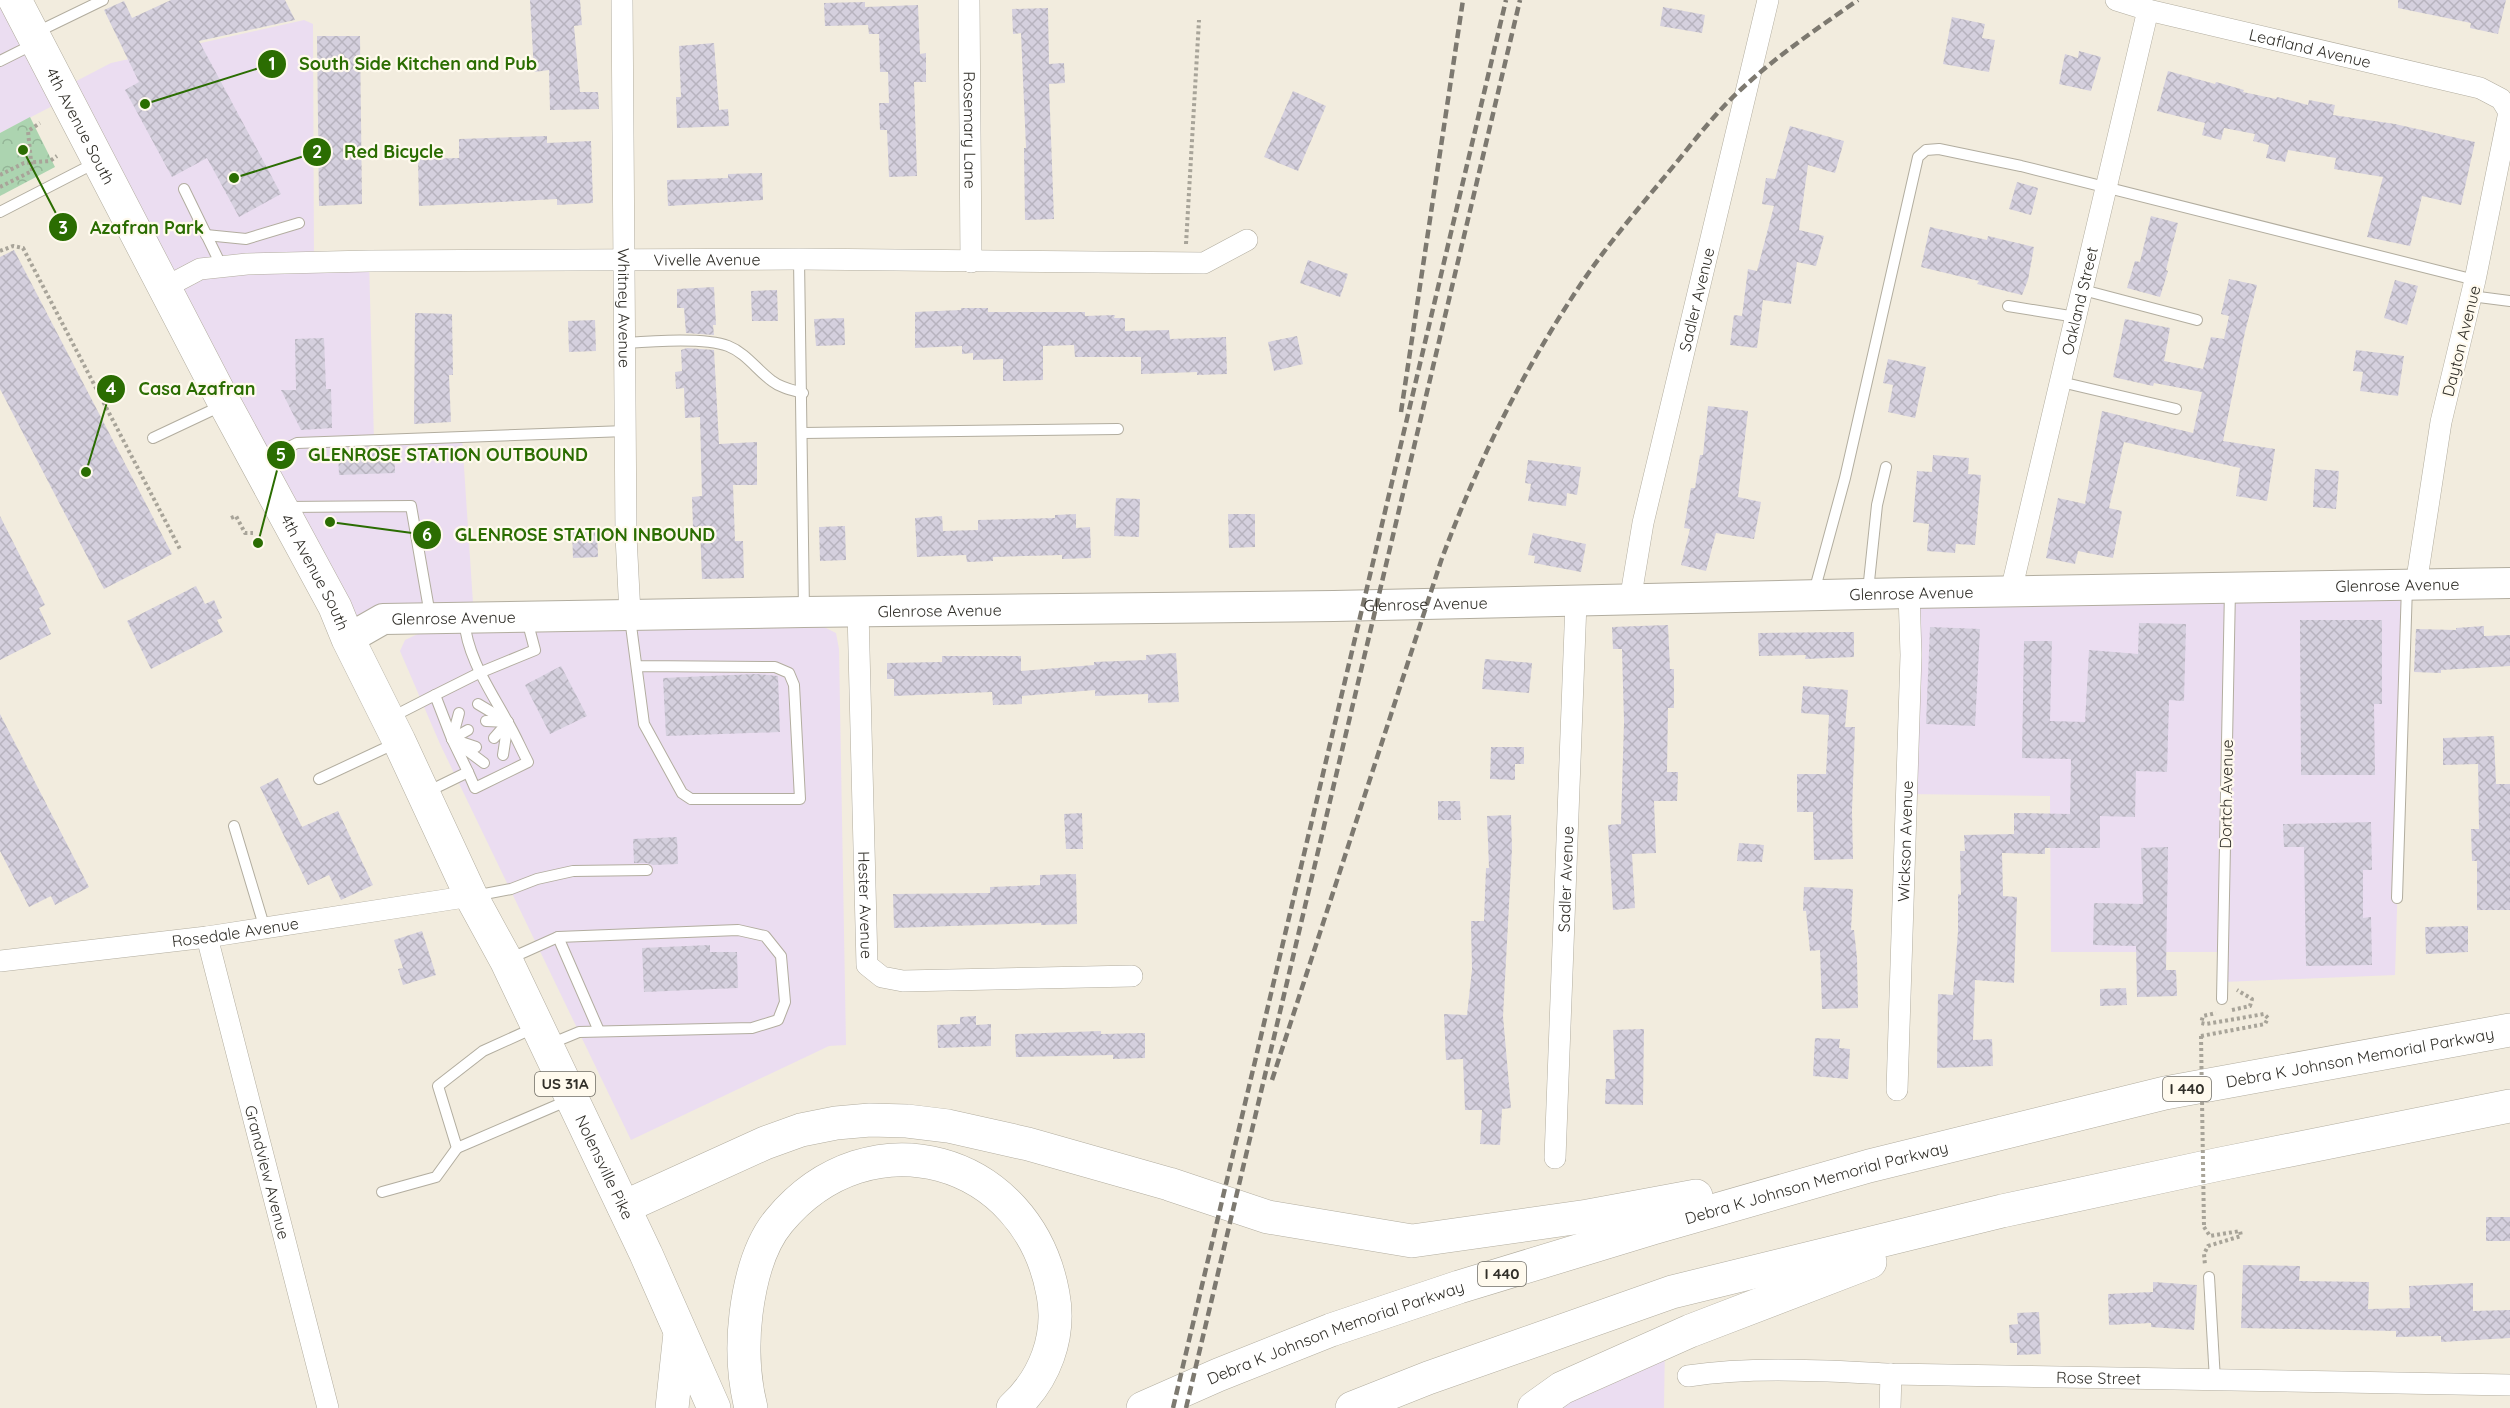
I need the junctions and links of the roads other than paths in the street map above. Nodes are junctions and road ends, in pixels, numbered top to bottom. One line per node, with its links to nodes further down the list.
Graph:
1 (15, 0): 8 (main road, 4th Avenue South / US 31A)
2 (103, 0): 8 (lane)
3 (622, 0): 19 (street, Whitney Avenue)
4 (969, 0): 20 (street, Rosemary Lane)
5 (1768, 0): 48 (street, Sadler Avenue)
6 (2116, 0): 7 (street, Leafland Avenue)
7 (2148, 10): 10 (street, Leafland Avenue); 12 (street, Oakland Street)
8 (35, 39): 9 (lane); 11 (main road, 4th Avenue South / US 31A)
9 (0, 61)
10 (2501, 99): 23 (street, Dayton Avenue)
11 (98, 161): 14 (lane); 22 (main road, 4th Avenue South / US 31A)
12 (2106, 187): 23 (lane); 24 (street, Oakland Street); 47 (lane)
13 (184, 189): 16 (lane)
14 (0, 212)
15 (300, 223): 16 (lane)
16 (207, 235): 21 (lane)
17 (1247, 240): 20 (street, Vivelle Avenue)
18 (799, 259): 19 (street, Vivelle Avenue); 20 (street, Vivelle Avenue); 31 (lane)
19 (624, 261): 21 (street, Vivelle Avenue); 29 (street, Whitney Avenue)
20 (971, 262)
21 (222, 267): 22 (street, Vivelle Avenue)
22 (164, 288): 32 (main road, 4th Avenue South / US 31A)
23 (2473, 288): 25 (lane); 42 (street, Dayton Avenue)
24 (2083, 290): 27 (street, Oakland Street); 28 (lane)
25 (2510, 301)
26 (2008, 306): 27 (lane)
27 (2076, 317): 30 (street, Oakland Street)
28 (2197, 320)
29 (626, 343): 31 (lane); 35 (street, Whitney Avenue)
30 (2061, 382): 33 (lane); 44 (street, Oakland Street)
31 (803, 393): 36 (lane)
32 (225, 405): 37 (lane); 38 (main road, 4th Avenue South / US 31A)
33 (2176, 409)
34 (1118, 429): 36 (lane)
35 (626, 431): 38 (lane); 52 (street, Whitney Avenue)
36 (803, 433): 51 (lane)
37 (153, 438)
38 (257, 463): 40 (main road, 4th Avenue South / US 31A)
39 (1886, 467): 46 (lane)
40 (281, 507): 54 (lane); 56 (main road, 4th Avenue South / US 31A)
41 (2510, 583): 42 (street, Glenrose Avenue)
42 (2411, 585): 43 (street, Glenrose Avenue); 77 (lane)
43 (2230, 589): 44 (street, Glenrose Avenue); 84 (lane, Dortch Avenue)
44 (2011, 591): 45 (street, Glenrose Avenue)
45 (1909, 593): 46 (street, Glenrose Avenue); 88 (street, Wickson Avenue)
46 (1868, 594): 47 (street, Glenrose Avenue)
47 (1813, 596): 48 (street, Glenrose Avenue)
48 (1630, 601): 49 (street, Glenrose Avenue)
49 (1576, 602): 50 (street, Glenrose Avenue); 92 (street, Sadler Avenue)
50 (858, 611): 51 (street, Glenrose Avenue); 83 (street, Hester Avenue)
51 (804, 612): 52 (street, Glenrose Avenue)
52 (630, 615): 53 (street, Glenrose Avenue); 57 (lane)
53 (526, 616): 55 (street, Glenrose Avenue); 58 (lane)
54 (431, 618): 55 (street, Glenrose Avenue); 56 (street, Glenrose Avenue)
55 (464, 618): 58 (lane)
56 (348, 639): 64 (main road, 4th Avenue South / US 31A)
57 (637, 666): 57 (lane)
58 (479, 673): 59 (lane); 63 (lane)
59 (435, 695): 64 (lane); 67 (lane)
60 (478, 704): 63 (lane)
61 (459, 712): 67 (lane)
62 (486, 721): 63 (lane)
63 (508, 722): 66 (lane); 69 (lane); 71 (lane)
64 (394, 730): 72 (lane); 73 (main road, 4th Avenue South / US 31A)
65 (468, 730): 67 (lane)
66 (494, 738)
67 (452, 740): 68 (lane); 70 (lane); 71 (lane)
68 (476, 747)
69 (503, 755)
70 (484, 763)
71 (468, 772): 73 (lane)
72 (319, 779)
73 (424, 793): 76 (main road, 4th Avenue South / US 31A)
74 (234, 826): 78 (lane)
75 (647, 870): 76 (lane)
76 (471, 896): 78 (street, Rosedale Avenue); 81 (main road, Nolensville Pike / US 31A)
77 (2397, 898)
78 (265, 929): 79 (street, Rosedale Avenue)
79 (207, 937): 82 (street, Rosedale Avenue); 103 (street, Grandview Avenue)
80 (558, 937): 81 (lane); 86 (lane); 86 (lane)
81 (506, 960): 87 (main road, Nolensville Pike / US 31A)
82 (0, 961)
83 (1132, 976)
84 (2222, 999)
85 (2510, 1030): 93 (main road, Debra K Johnson Memorial Parkway / I 440)
86 (599, 1031): 87 (lane)
87 (542, 1036): 89 (main road, Nolensville Pike / US 31A); 91 (lane)
88 (1897, 1090)
89 (572, 1099): 91 (lane); 95 (main road, Nolensville Pike / US 31A)
90 (2510, 1107): 96 (main road)
91 (458, 1148): 94 (lane)
92 (1555, 1158)
93 (1869, 1166): 95 (main road); 108 (main road, Debra K Johnson Memorial Parkway / I 440)
94 (382, 1192)
95 (624, 1207): 98 (main road, Nolensville Pike / US 31A)
96 (2002, 1211): 109 (main road); 110 (main road)
97 (2209, 1277): 101 (lane)
98 (680, 1333): 104 (main road); 105 (main road, Nolensville Pike / US 31A)
99 (1891, 1374): 100 (street, Rose Street); 101 (street, Rose Street); 111 (street)
100 (1688, 1376)
101 (2215, 1380): 102 (street, Rose Street)
102 (2510, 1385)
103 (328, 1408)
104 (672, 1408)
105 (714, 1408)
106 (751, 1408): 107 (main road)
107 (1013, 1408)
108 (1143, 1408)
109 (1353, 1408)
110 (1534, 1408)
111 (1890, 1408)

